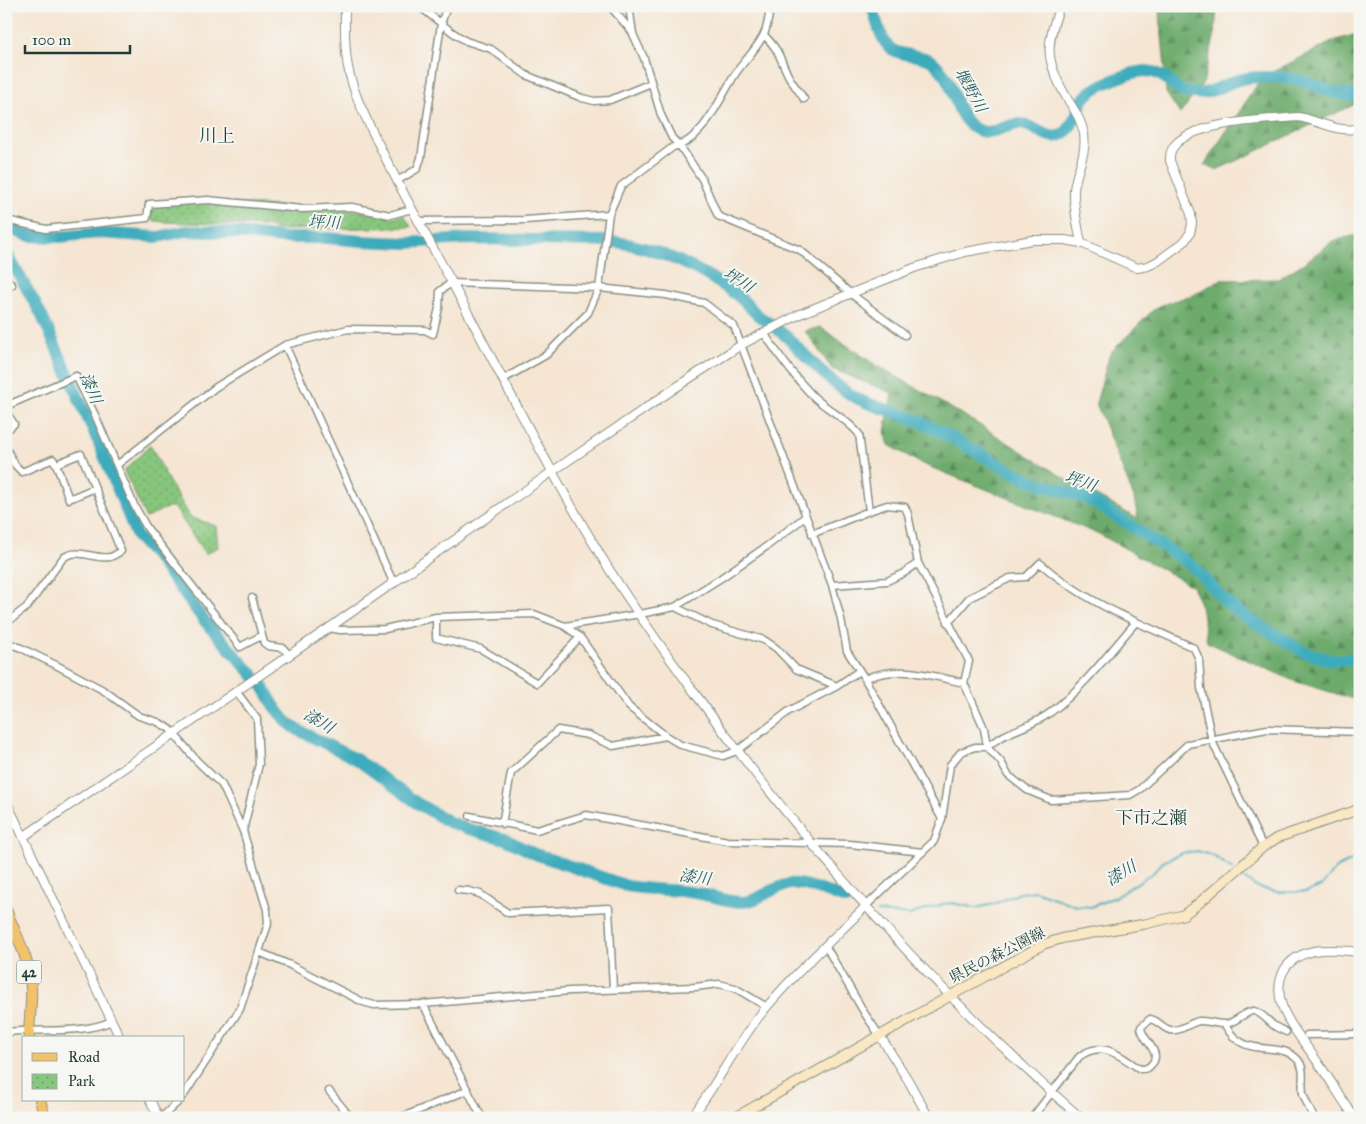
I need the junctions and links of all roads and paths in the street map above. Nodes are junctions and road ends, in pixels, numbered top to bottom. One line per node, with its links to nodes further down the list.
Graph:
1 (345, 6): 15 (street)
2 (419, 6): 8 (street)
3 (447, 6): 8 (street)
4 (610, 6): 9 (street)
5 (629, 6): 9 (street)
6 (770, 6): 10 (street)
7 (1060, 6): 20 (street)
8 (441, 24): 11 (street); 15 (street)
9 (634, 34): 11 (street)
10 (764, 35): 12 (street); 14 (street)
11 (651, 83): 14 (street)
12 (804, 99)
13 (1360, 128): 20 (street)
14 (680, 146): 17 (street); 25 (street)
15 (398, 181): 16 (street)
16 (412, 209): 18 (street); 19 (street)
17 (609, 214): 19 (street); 24 (street)
18 (6, 220)
19 (418, 221): 22 (street)
20 (1081, 243): 25 (street)
21 (6, 279): 23 (street)
22 (451, 283): 24 (street); 28 (street); 30 (street)
23 (6, 288)
24 (599, 288): 29 (street); 30 (street)
25 (850, 293): 26 (street); 27 (street)
26 (764, 333): 29 (street); 39 (street)
27 (905, 335)
28 (284, 345): 36 (street); 43 (street)
29 (741, 345): 37 (street); 40 (street)
30 (502, 380): 37 (street)
31 (6, 406): 36 (street)
32 (6, 412): 33 (street)
33 (6, 431)
34 (6, 448): 35 (street)
35 (56, 464): 38 (street); 38 (street)
36 (117, 465): 54 (street)
37 (553, 471): 43 (street); 47 (street)
38 (95, 488): 50 (street)
39 (869, 510): 41 (street); 42 (street)
40 (806, 517): 41 (street); 46 (street)
41 (812, 534): 44 (street)
42 (918, 563): 44 (street); 51 (street)
43 (394, 584): 53 (street)
44 (832, 585): 58 (street)
45 (252, 598): 54 (street)
46 (675, 607): 47 (street); 61 (street)
47 (640, 614): 52 (street); 68 (street)
48 (436, 617): 52 (street); 53 (street); 55 (street)
49 (1136, 622): 51 (street); 66 (street); 67 (street)
50 (6, 623)
51 (948, 623): 60 (street)
52 (565, 626): 55 (street)
53 (329, 628): 57 (street)
54 (261, 636): 57 (street)
55 (580, 637): 65 (street)
56 (6, 642): 64 (street)
57 (289, 655): 62 (street)
58 (859, 671): 59 (street); 61 (street)
59 (866, 679): 60 (street); 72 (street)
60 (964, 683): 67 (street)
61 (837, 686): 68 (street)
62 (236, 691): 64 (street); 74 (street)
63 (1360, 732): 66 (street)
64 (175, 734): 74 (street); 75 (street)
65 (666, 736): 68 (street); 73 (street)
66 (1212, 741): 67 (street); 77 (street)
67 (987, 747): 72 (street)
68 (737, 751): 76 (street)
69 (6, 801): 75 (street)
70 (1360, 809): 77 (main road, 県民の森公園線)
71 (470, 816): 73 (street)
72 (942, 820): 78 (street)
73 (502, 824): 76 (street)
74 (244, 831): 83 (street)
75 (23, 837): 89 (street)
76 (811, 843): 78 (street); 80 (street)
77 (1263, 847): 86 (main road, 県民の森公園線)
78 (924, 852): 80 (street)
79 (458, 890): 85 (street)
80 (866, 906): 82 (street); 86 (street)
81 (6, 910): 93 (main road, 42)
82 (826, 947): 88 (street); 97 (street)
83 (259, 952): 87 (street); 101 (street)
84 (1360, 952): 116 (street)
85 (613, 990): 87 (street); 88 (street)
86 (950, 996): 97 (main road, 県民の森公園線); 100 (street)
87 (423, 1004): 98 (street)
88 (767, 1007): 110 (street)
89 (112, 1021): 93 (street); 96 (street)
90 (1226, 1024): 92 (street); 100 (street); 115 (street)
91 (6, 1032): 93 (street)
92 (1286, 1032)
93 (29, 1034)
94 (1307, 1034): 95 (street)
95 (1360, 1034)
96 (119, 1036)
97 (880, 1036): 111 (main road, 県民の森公園線); 112 (street)
98 (468, 1090): 108 (street); 109 (street)
99 (329, 1091): 107 (street)
100 (1051, 1092): 113 (street); 114 (street)
101 (185, 1093)
102 (41, 1102): 105 (main road)
103 (151, 1102): 106 (street)
104 (178, 1102): 106 (street)
105 (45, 1118)
106 (160, 1118)
107 (351, 1118)
108 (400, 1118)
109 (482, 1118)
110 (691, 1118)
111 (734, 1118)
112 (929, 1118)
113 (1032, 1118)
114 (1081, 1118)
115 (1314, 1118)
116 (1355, 1118)

